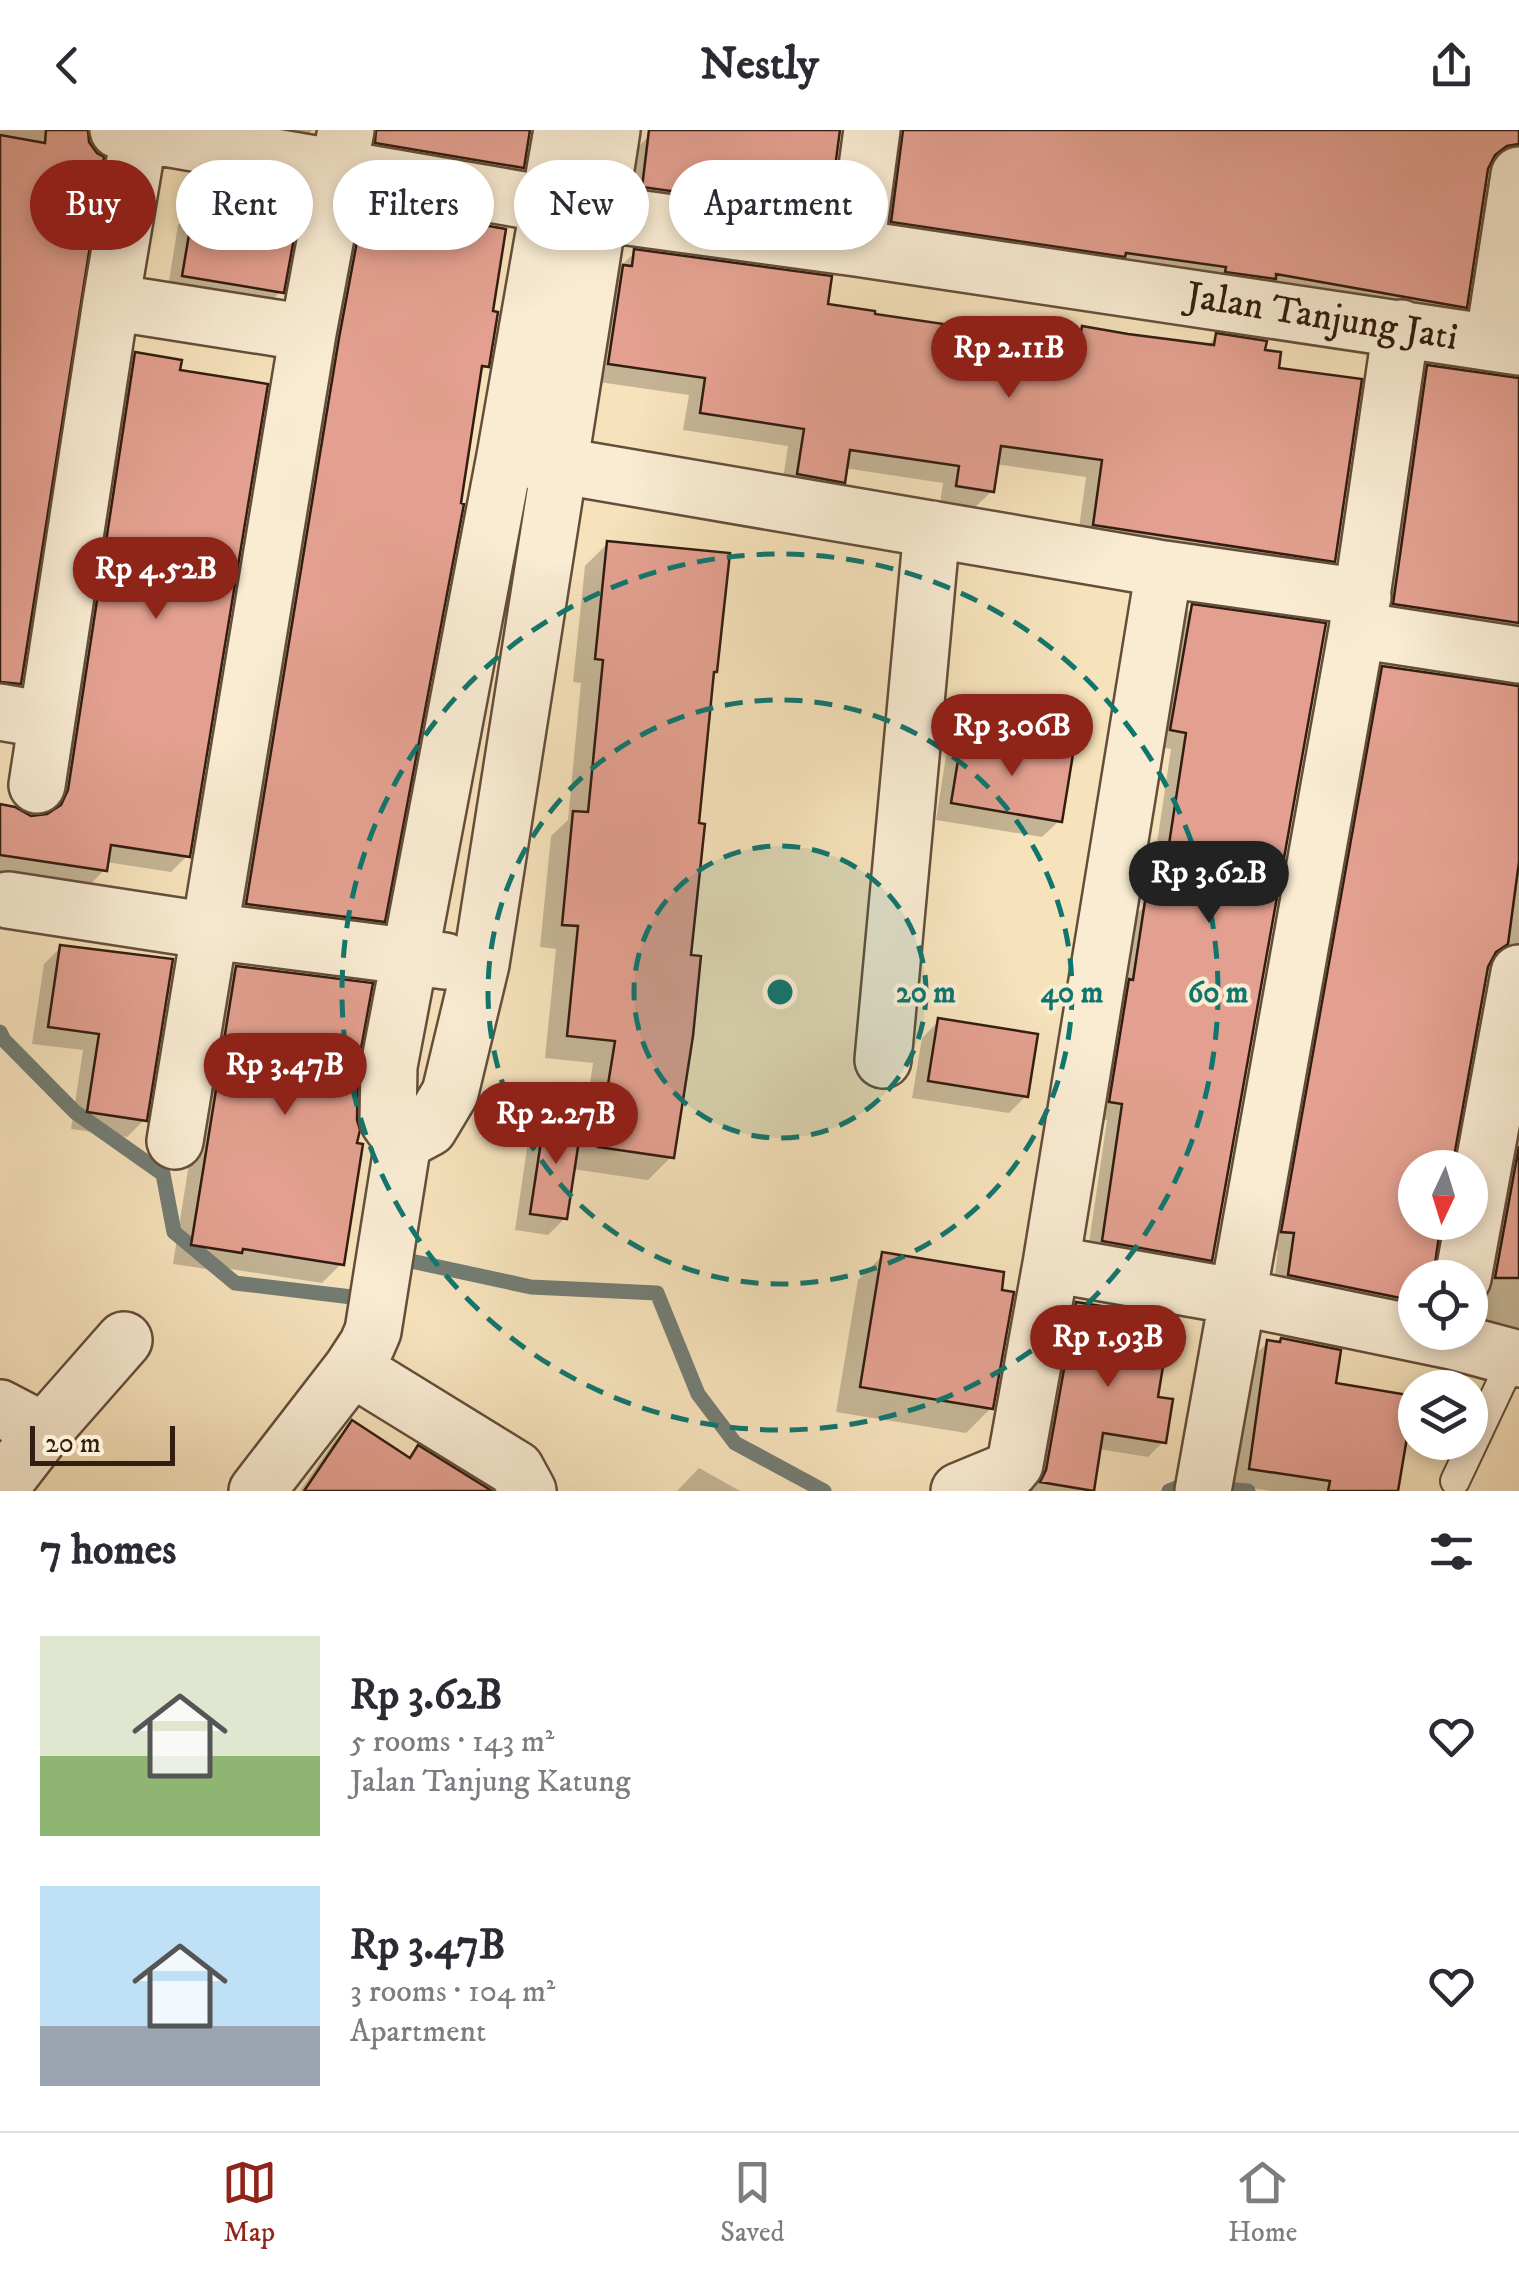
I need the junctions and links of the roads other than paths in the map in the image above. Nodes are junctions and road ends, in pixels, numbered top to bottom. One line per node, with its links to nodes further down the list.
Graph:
1 (562, 130): 6 (street)
2 (612, 130): 7 (street)
3 (872, 130): 8 (street)
4 (133, 131): 5 (street, Jalan Tanjung Jati); 14 (street)
5 (343, 150): 10 (street, Jalan Tanjung Jati); 16 (street)
6 (566, 160)
7 (597, 160)
8 (868, 160)
9 (1519, 174): 17 (street)
10 (514, 194)
11 (562, 250): 18 (street)
12 (571, 250): 19 (street)
13 (870, 250): 15 (street, Jalan Tanjung Jati)
14 (111, 302): 16 (street); 24 (street)
15 (1401, 328): 17 (street, Jalan Tanjung Jati); 22 (street)
16 (308, 333): 27 (street)
17 (1506, 345)
18 (506, 456): 19 (street); 28 (street)
19 (558, 464): 20 (street); 29 (street)
20 (932, 530): 21 (street); 31 (street)
21 (1164, 569): 22 (street); 35 (street)
22 (1360, 613): 23 (street); 36 (street)
23 (1519, 655)
24 (23, 716): 25 (street)
25 (37, 784)
26 (8, 900): 27 (street)
27 (210, 931): 28 (street); 32 (street)
28 (411, 958): 29 (street); 33 (street)
29 (481, 964): 33 (street)
30 (1519, 972): 34 (street)
31 (883, 1060)
32 (176, 1141)
33 (403, 1142): 41 (street)
34 (1467, 1260)
35 (1051, 1264): 36 (street); 48 (street)
36 (1239, 1297): 37 (street); 43 (street)
37 (1398, 1327)
38 (124, 1340): 42 (street)
39 (1488, 1349): 40 (street)
40 (1516, 1358): 44 (lane)
41 (352, 1368): 46 (street); 47 (street)
42 (22, 1419): 45 (street)
43 (1205, 1478)
44 (1455, 1480)
45 (0, 1488)
46 (257, 1491)
47 (528, 1491)
48 (959, 1491)

